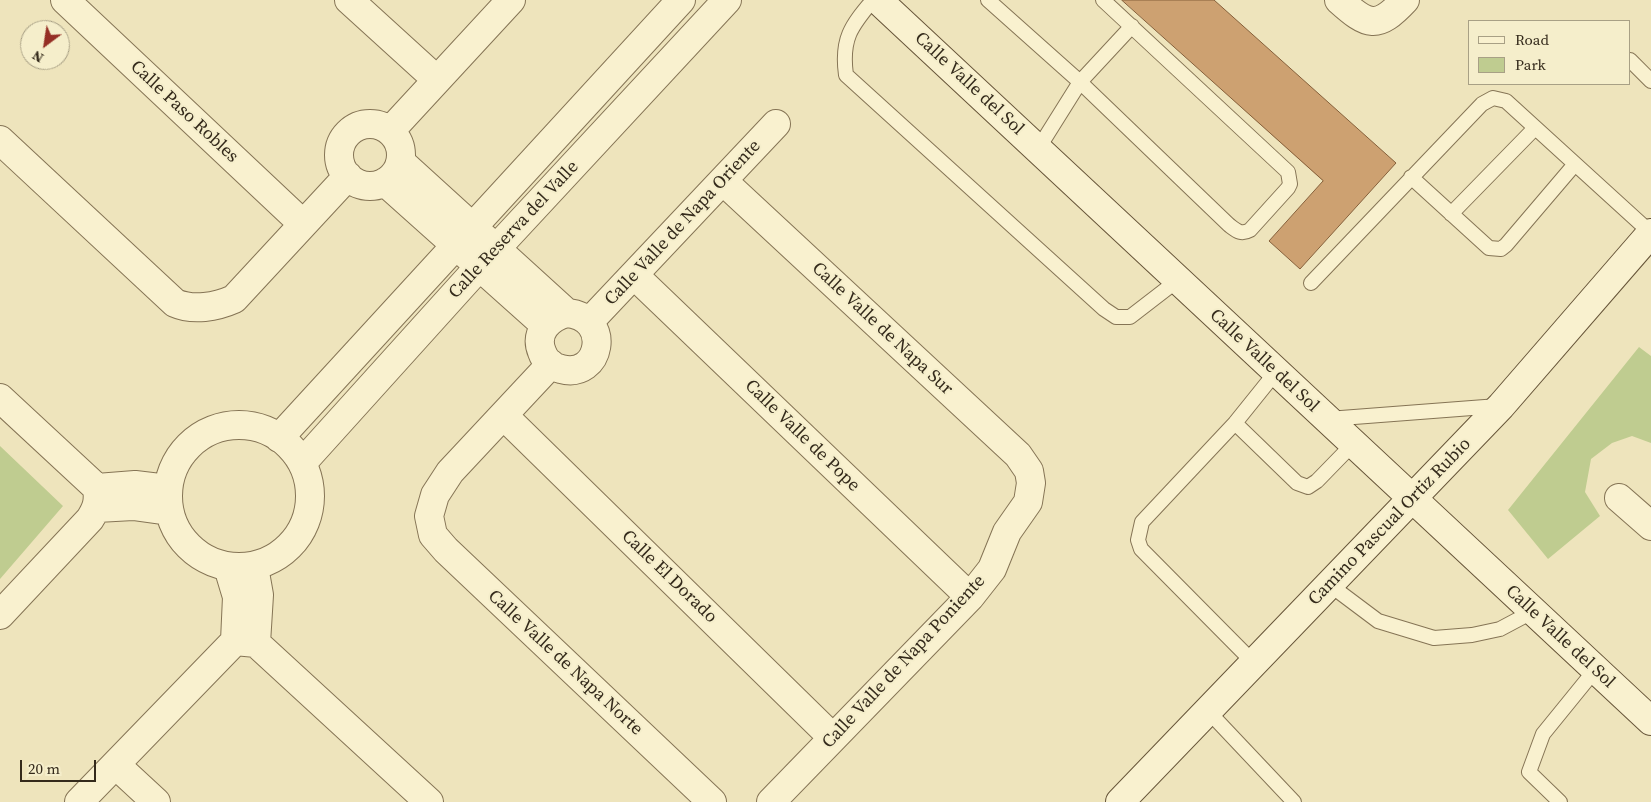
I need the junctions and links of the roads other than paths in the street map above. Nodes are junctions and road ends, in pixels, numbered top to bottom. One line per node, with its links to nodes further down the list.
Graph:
1 (65, 0): 28 (street, Calle Paso Robles)
2 (349, 0): 14 (street)
3 (511, 0): 14 (street)
4 (681, 0): 30 (street, Calle Reserva del Valle)
5 (727, 0): 31 (street, Calle Reserva del Valle)
6 (873, 0): 33 (lane)
7 (878, 0): 21 (street, Calle Valle del Sol)
8 (988, 0): 16 (lane)
9 (1103, 0): 12 (lane)
10 (1339, 0): 11 (street)
11 (1405, 0)
12 (1132, 26): 16 (lane); 16 (lane)
13 (1631, 61): 15 (lane)
14 (437, 80): 19 (street)
15 (1651, 81)
16 (1080, 82): 21 (lane)
17 (776, 124): 26 (street, Calle Valle de Napa Oriente)
18 (1535, 128): 22 (lane); 25 (lane); 27 (lane)
19 (390, 131): 23 (street); 24 (street)
20 (0, 140): 28 (street)
21 (1038, 149): 33 (street, Calle Valle del Sol)
22 (1574, 164): 27 (lane); 29 (lane)
23 (393, 172): 24 (street); 30 (street)
24 (348, 176): 28 (street)
25 (1411, 177): 27 (lane); 34 (lane)
26 (723, 181): 32 (street, Calle Valle de Napa Oriente); 46 (street, Calle Valle de Napa Sur)
27 (1451, 214)
28 (303, 224)
29 (1651, 233): 39 (street, Camino Pascual Ortiz Rubio)
30 (464, 236): 31 (street); 43 (street, Calle Reserva del Valle)
31 (488, 258): 35 (street); 45 (street, Calle Reserva del Valle)
32 (634, 275): 35 (street, Calle Valle de Napa Oriente); 54 (street, Calle Valle de Pope)
33 (1178, 280): 37 (street, Calle Valle del Sol)
34 (1311, 283)
35 (567, 320): 36 (street); 36 (street)
36 (551, 364): 40 (street)
37 (1276, 372): 41 (street, Calle Valle del Sol); 42 (lane)
38 (0, 398): 47 (street)
39 (1501, 406): 41 (lane); 50 (street, Camino Pascual Ortiz Rubio)
40 (504, 416): 62 (street, Calle El Dorado); 67 (street, Calle Valle de Napa Norte)
41 (1327, 420): 44 (street, Calle Valle del Sol)
42 (1235, 423): 44 (lane); 58 (lane)
43 (280, 438): 45 (street); 49 (street)
44 (1353, 444): 50 (street, Calle Valle del Sol)
45 (303, 462): 52 (street)
46 (1031, 483): 54 (street, Calle Valle de Napa Poniente)
47 (97, 498): 49 (street); 56 (street)
48 (1619, 498): 51 (street)
49 (169, 500): 52 (street)
50 (1413, 500): 53 (street, Camino Pascual Ortiz Rubio); 55 (street, Calle Valle del Sol)
51 (1651, 526)
52 (241, 567): 57 (street)
53 (1330, 585): 55 (lane); 58 (street, Camino Pascual Ortiz Rubio)
54 (970, 597): 62 (street, Calle Valle de Napa Poniente)
55 (1532, 612): 59 (street, Calle Valle del Sol)
56 (0, 615)
57 (246, 642): 63 (street); 66 (street)
58 (1254, 663): 60 (street, Camino Pascual Ortiz Rubio)
59 (1595, 670): 61 (street, Calle Valle del Sol); 71 (lane)
60 (1208, 712): 69 (street, Camino Pascual Ortiz Rubio); 70 (lane)
61 (1651, 721)
62 (833, 738): 68 (street, Calle Valle de Napa Poniente)
63 (116, 765): 64 (street); 65 (street)
64 (79, 802)
65 (156, 802)
66 (429, 802)
67 (712, 802)
68 (771, 802)
69 (1120, 802)
70 (1294, 802)
71 (1560, 802)

